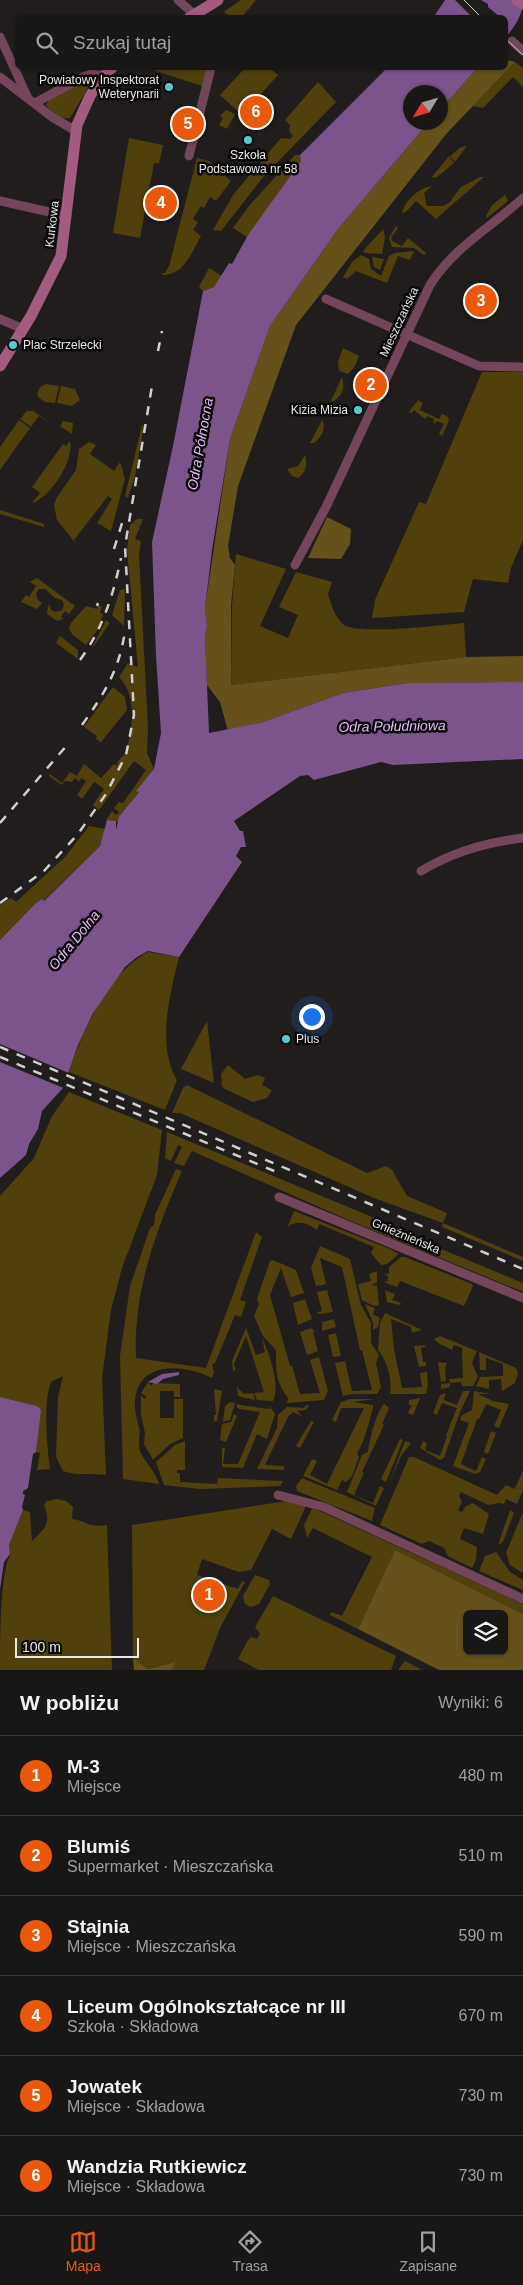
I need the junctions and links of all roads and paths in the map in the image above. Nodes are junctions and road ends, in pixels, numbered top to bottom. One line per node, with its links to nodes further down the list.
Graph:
1 (178, 0): 5 (street)
2 (218, 0): 6 (main road)
3 (517, 0): 4 (main road)
4 (523, 4)
5 (193, 15)
6 (196, 15)
7 (0, 37): 11 (street)
8 (512, 41): 9 (street)
9 (523, 51)
10 (15, 70): 16 (street)
11 (15, 70)
12 (110, 70): 14 (main road, Kurkowa)
13 (210, 70): 19 (street)
14 (103, 76): 17 (street); 18 (main road, Kurkowa)
15 (0, 77): 16 (street)
16 (27, 96): 17 (street)
17 (35, 103): 18 (street)
18 (73, 130): 22 (main road, Kurkowa)
19 (189, 156)
20 (523, 198): 26 (street, Mieszczańska)
21 (0, 201): 22 (street)
22 (67, 216): 25 (main road, Kurkowa)
23 (326, 299): 26 (street)
24 (0, 320): 25 (street)
25 (23, 329): 27 (main road, Kurkowa)
26 (407, 333): 28 (street); 29 (street, Mieszczańska)
27 (0, 366)
28 (523, 368)
29 (295, 565)
30 (523, 838): 31 (street)
31 (421, 871)
32 (279, 1197): 33 (street, Gnieźnieńska)
33 (523, 1298)
34 (278, 1495): 35 (street)
35 (523, 1599)

